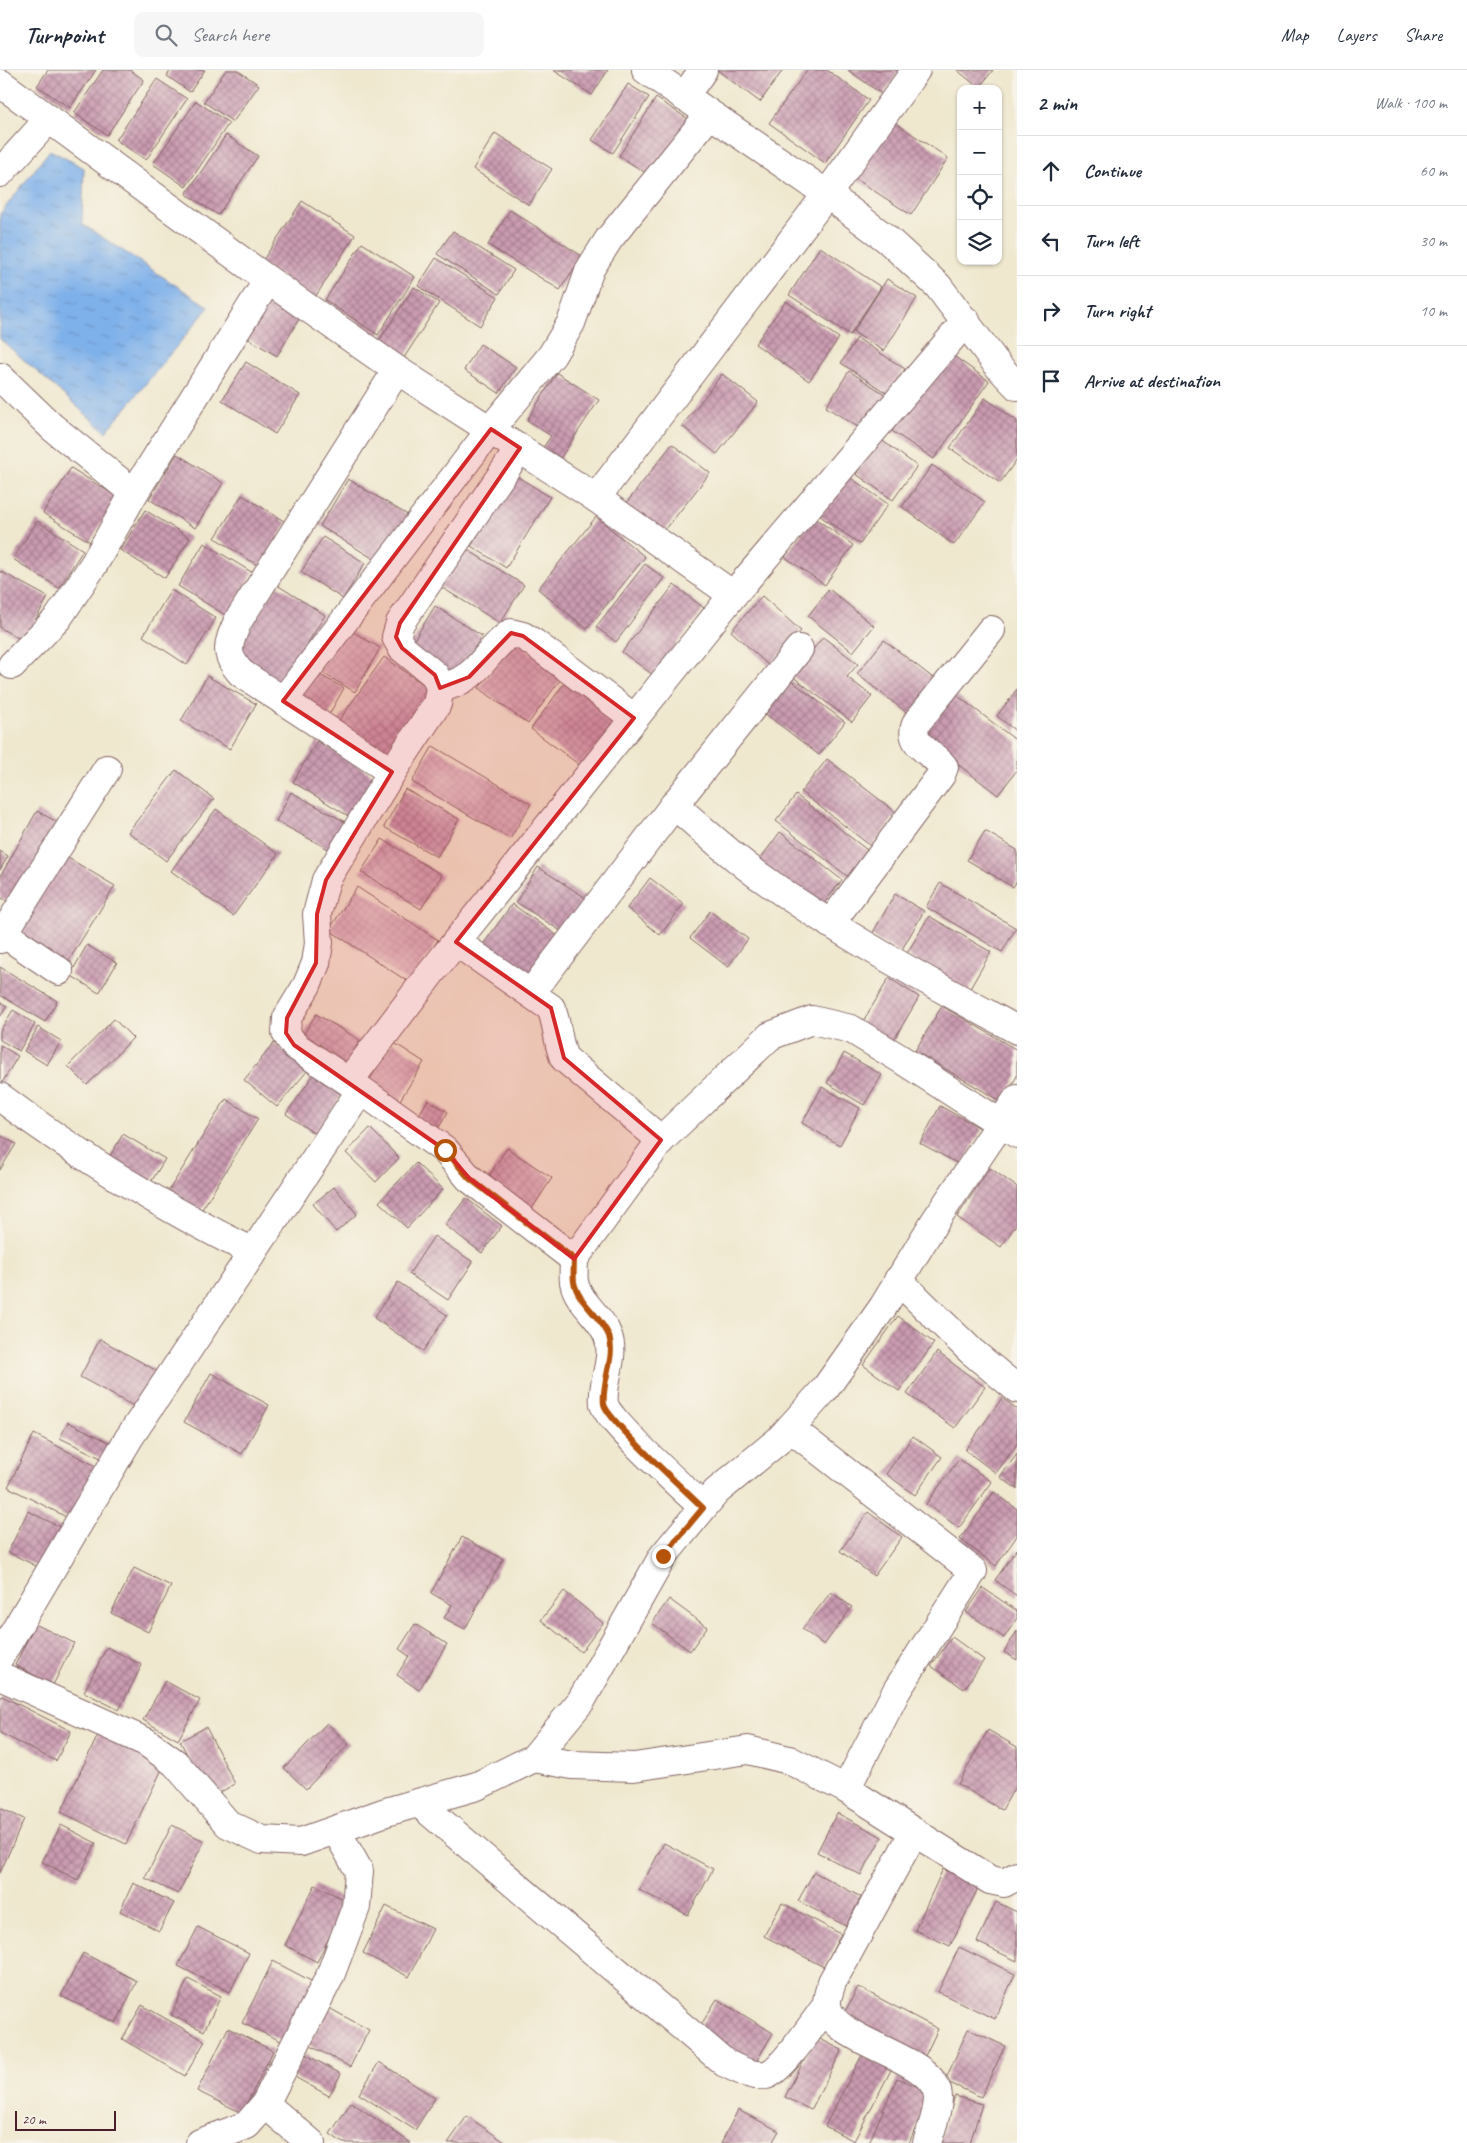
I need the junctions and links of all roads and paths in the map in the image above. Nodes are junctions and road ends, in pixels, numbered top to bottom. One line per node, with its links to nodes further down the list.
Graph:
1 (646, 70): 5 (street)
2 (703, 70): 5 (street)
3 (916, 70): 9 (street)
4 (0, 83): 7 (street)
5 (684, 98): 6 (street)
6 (709, 115): 9 (street); 15 (street)
7 (49, 118): 8 (street); 10 (street)
8 (0, 173)
9 (827, 194): 11 (street); 18 (street)
10 (268, 280): 12 (street); 17 (street)
11 (966, 321): 14 (street); 19 (street)
12 (397, 370): 15 (street); 24 (street)
13 (0, 377): 17 (street)
14 (1017, 386)
15 (491, 429): 16 (street); 24 (street)
16 (520, 448): 18 (street); 23 (street)
17 (134, 493): 22 (street)
18 (596, 498): 19 (street)
19 (733, 595): 25 (street)
20 (991, 630): 29 (street)
21 (799, 649): 28 (street)
22 (12, 665)
23 (440, 688): 25 (street); 27 (street)
24 (283, 701): 27 (street)
25 (634, 718): 31 (street)
26 (107, 769): 30 (street)
27 (392, 772): 35 (street)
28 (674, 805): 29 (street); 33 (street)
29 (830, 924): 34 (street)
30 (1, 934): 32 (street)
31 (456, 942): 33 (street); 35 (street)
32 (59, 971)
33 (531, 993): 39 (street)
34 (1017, 1030)
35 (355, 1086): 40 (street); 41 (street)
36 (0, 1098): 40 (street)
37 (1017, 1099): 38 (street)
38 (1009, 1128): 39 (street); 42 (street)
39 (661, 1140): 41 (street)
40 (253, 1252): 46 (street)
41 (574, 1259): 45 (street)
42 (898, 1280): 43 (street); 44 (street)
43 (1017, 1389)
44 (790, 1428): 45 (street); 49 (street)
45 (703, 1508): 48 (street)
46 (0, 1656)
47 (0, 1676): 51 (street)
48 (534, 1758): 49 (street); 50 (street)
49 (846, 1789): 52 (street)
50 (418, 1803): 51 (street); 54 (street)
51 (336, 1830): 55 (street)
52 (914, 1832): 53 (street); 54 (street)
53 (1017, 1876)
54 (827, 2005): 58 (street)
55 (265, 2104): 56 (street); 57 (street)
56 (200, 2143)
57 (311, 2143)
58 (927, 2143)

